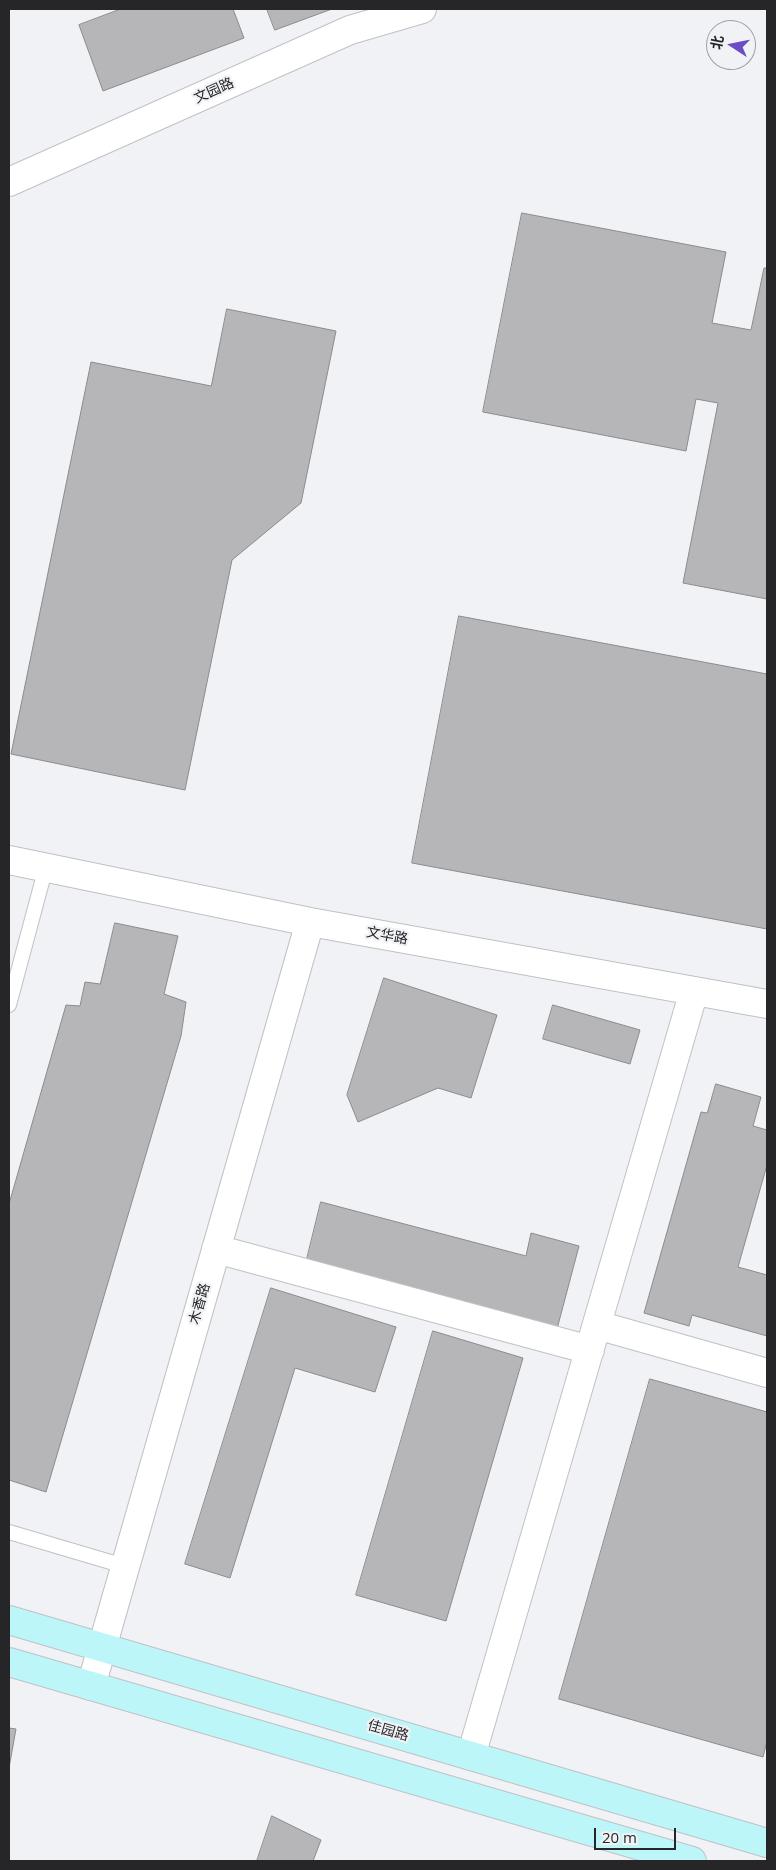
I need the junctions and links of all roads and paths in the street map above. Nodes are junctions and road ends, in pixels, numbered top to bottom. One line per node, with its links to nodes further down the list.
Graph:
1 (422, 9): 2 (street, 文园路)
2 (9, 182)
3 (9, 860): 4 (street, 文华路)
4 (46, 868): 5 (street, 文华路); 8 (lane)
5 (310, 922): 6 (street, 文华路); 9 (street, 木香路)
6 (694, 991): 7 (street, 文华路); 10 (street)
7 (767, 1004)
8 (9, 1005)
9 (216, 1249): 10 (street); 13 (street, 木香路)
10 (593, 1338): 11 (street); 18 (street)
11 (767, 1373)
12 (9, 1532): 13 (lane)
13 (124, 1566): 15 (street, 木香路)
14 (9, 1620): 15 (street, 佳园路)
15 (102, 1647): 17 (street, 木香路); 18 (street, 佳园路)
16 (9, 1662): 17 (street)
17 (91, 1686): 20 (street)
18 (471, 1756): 19 (street, 佳园路)
19 (767, 1843)
20 (692, 1861)

